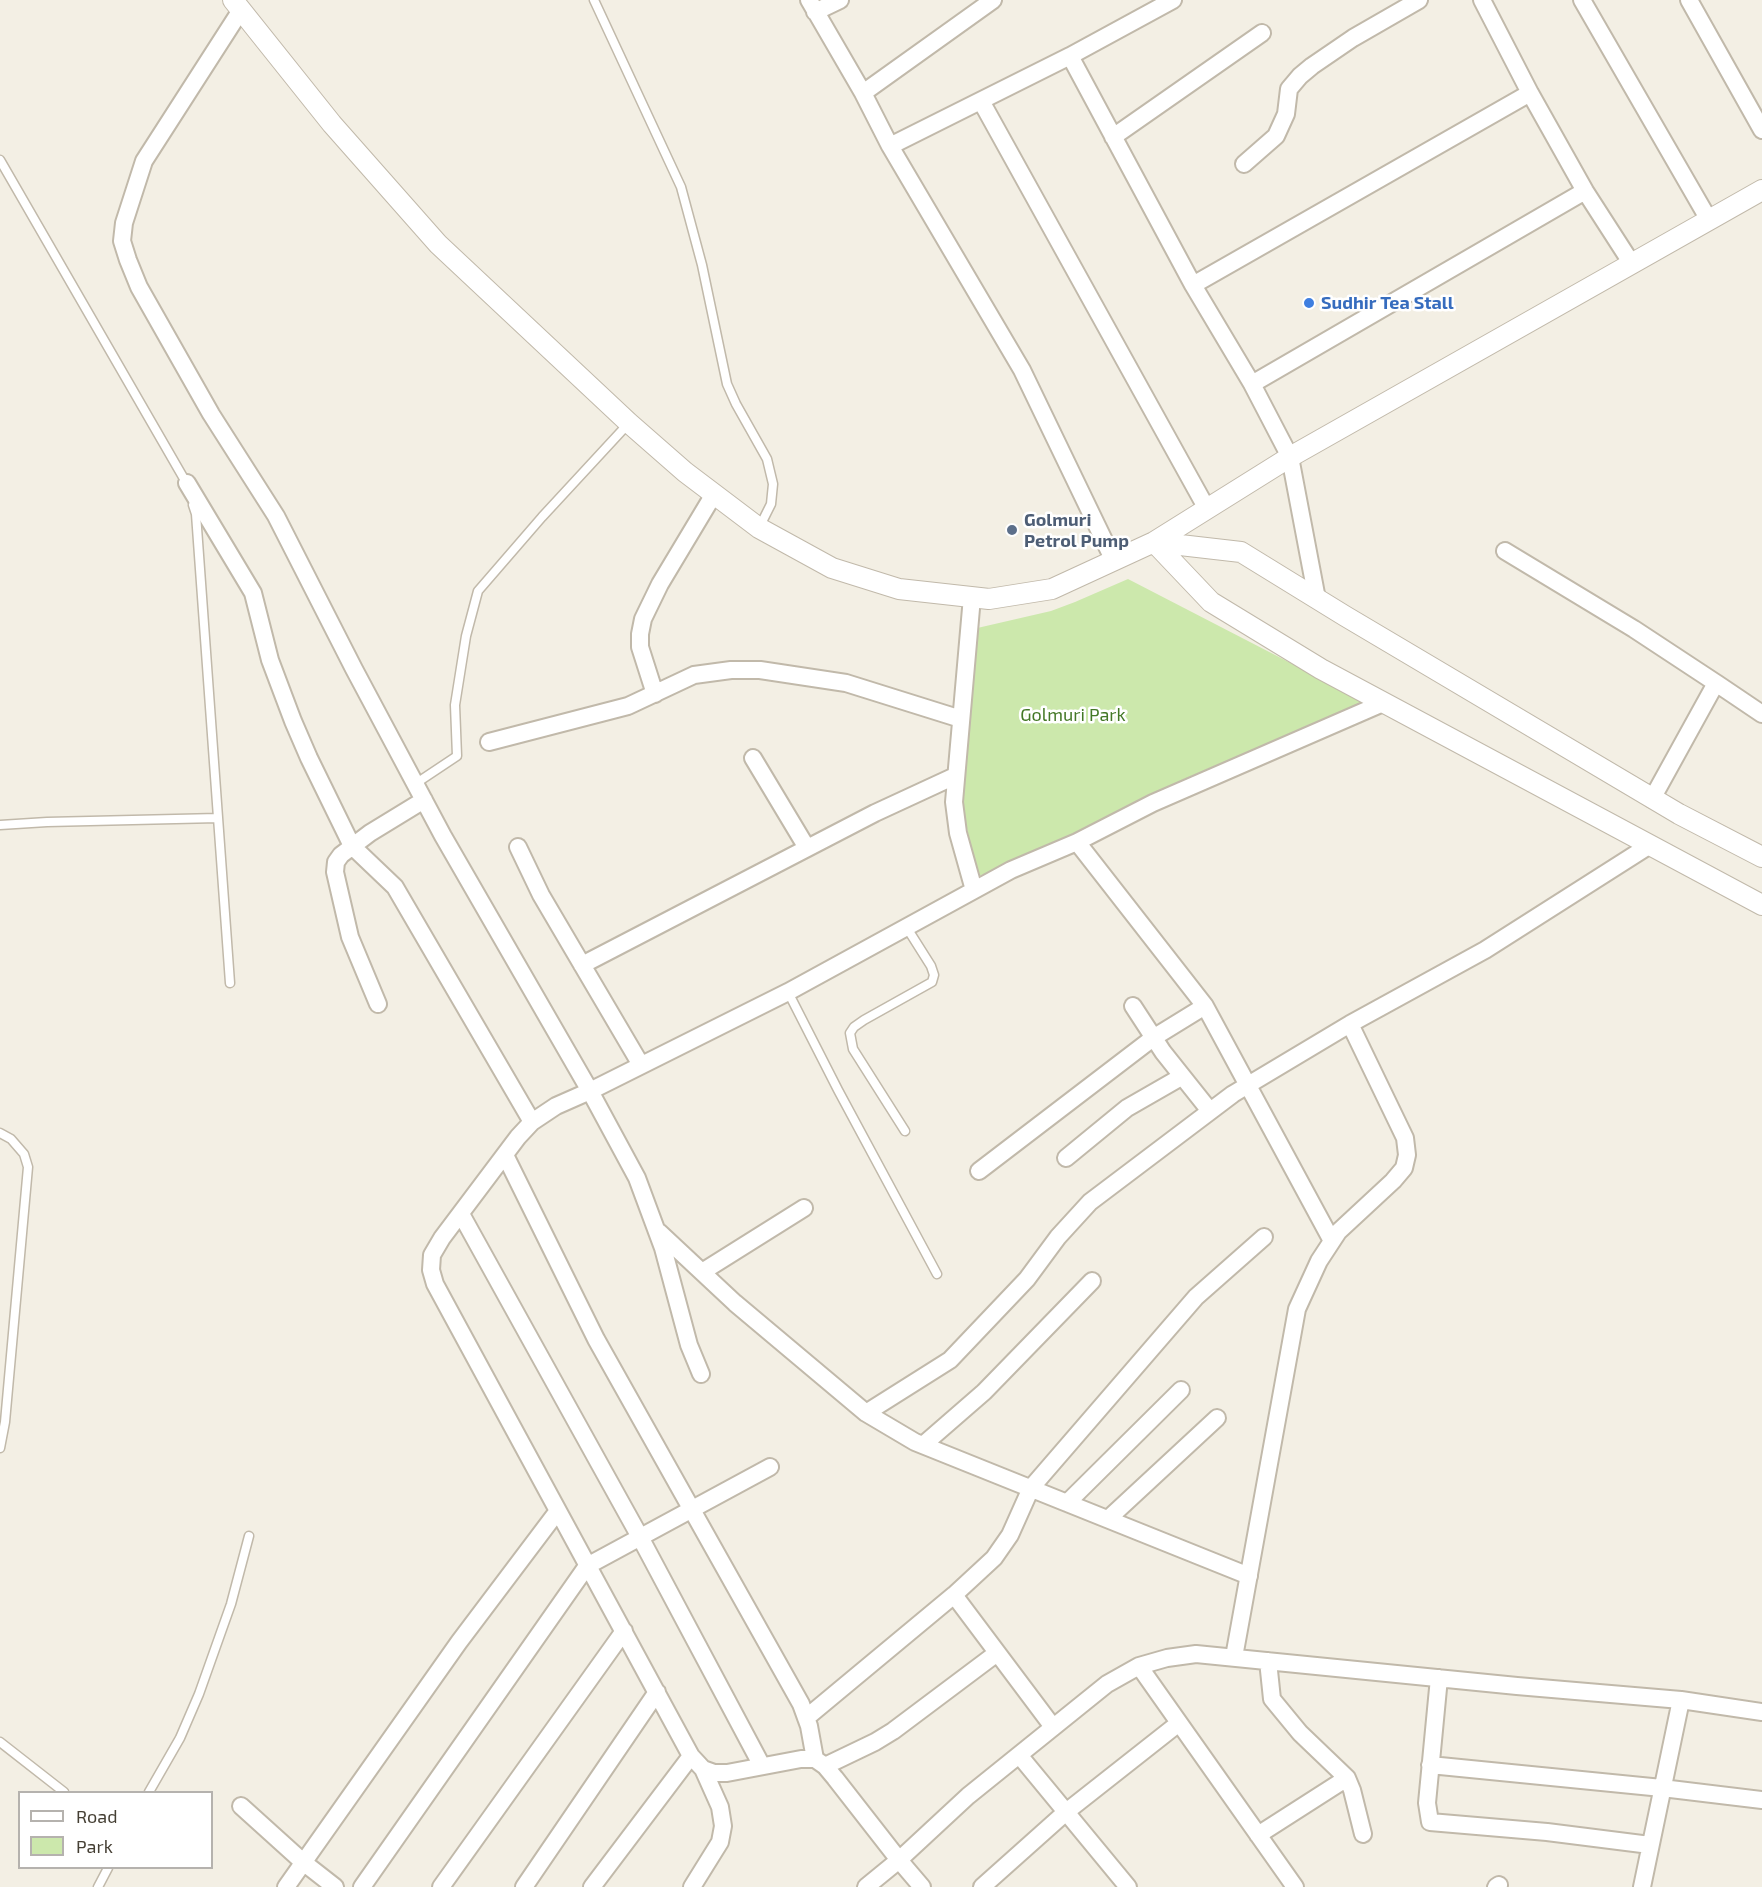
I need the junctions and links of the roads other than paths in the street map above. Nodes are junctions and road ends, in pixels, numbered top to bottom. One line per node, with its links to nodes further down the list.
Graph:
1 (594, 0): 32 (lane)
2 (840, 0): 10 (street)
3 (993, 0): 13 (street)
4 (1173, 0): 12 (street)
5 (1419, 0): 20 (street)
6 (1482, 0): 14 (street)
7 (1582, 0): 23 (street)
8 (1689, 0): 16 (street)
9 (237, 5): 27 (street); 46 (street)
10 (812, 6): 13 (street)
11 (1262, 33): 17 (street)
12 (1070, 56): 15 (street); 17 (street)
13 (863, 93): 18 (street)
14 (1530, 93): 22 (street); 25 (street)
15 (981, 101): 18 (street); 31 (street)
16 (1762, 130)
17 (1113, 137): 25 (street)
18 (890, 146): 35 (street)
19 (0, 160): 29 (lane)
20 (1244, 164)
21 (1762, 189): 23 (street)
22 (1585, 191): 24 (street); 26 (street)
23 (1709, 220): 24 (street)
24 (1632, 264): 28 (street)
25 (1193, 285): 26 (street)
26 (1252, 384): 28 (street)
27 (629, 423): 30 (street); 46 (lane)
28 (1290, 457): 31 (street); 37 (street)
29 (187, 483): 49 (lane); 53 (street)
30 (714, 494): 32 (street); 39 (street)
31 (1207, 508): 33 (street)
32 (759, 528): 36 (street)
33 (1154, 542): 35 (street); 37 (street); 40 (street)
34 (1505, 551): 38 (street)
35 (1114, 561): 36 (street)
36 (972, 597): 42 (street)
37 (1317, 599): 47 (street)
38 (1716, 684): 41 (street); 47 (street)
39 (655, 694): 42 (street); 43 (street)
40 (1383, 703): 51 (street); 52 (street)
41 (1762, 714)
42 (961, 719): 45 (street)
43 (489, 742)
44 (753, 758): 55 (street)
45 (955, 776): 55 (street); 57 (street)
46 (415, 784): 48 (street)
47 (1652, 799): 56 (street)
48 (424, 800): 53 (street); 71 (street)
49 (218, 818): 50 (lane); 61 (lane)
50 (0, 825)
51 (1077, 842): 57 (street); 65 (street)
52 (1650, 845): 58 (street); 66 (street)
53 (352, 846): 63 (street); 73 (street)
54 (518, 848): 60 (street)
55 (807, 848): 60 (street)
56 (1762, 857)
57 (974, 890): 59 (street)
58 (1762, 905)
59 (907, 928): 62 (street); 74 (lane)
60 (582, 965): 68 (street)
61 (230, 983)
62 (788, 992): 68 (street); 85 (lane)
63 (378, 1004)
64 (1133, 1006): 67 (street)
65 (1205, 1006): 67 (street); 70 (street)
66 (1350, 1024): 70 (street); 83 (street)
67 (1153, 1038): 69 (street); 78 (street)
68 (641, 1065): 71 (street)
69 (1181, 1077): 72 (street); 77 (street)
70 (1248, 1084): 72 (street); 83 (street)
71 (590, 1091): 73 (street); 81 (street)
72 (1210, 1111): 89 (street)
73 (532, 1122): 76 (street)
74 (905, 1131)
75 (0, 1133): 92 (lane)
76 (505, 1155): 80 (street); 96 (street)
77 (1066, 1158)
78 (980, 1172)
79 (804, 1208): 84 (street)
80 (460, 1214): 97 (street); 100 (street)
81 (656, 1228): 84 (street); 87 (street)
82 (1264, 1237): 94 (street)
83 (1332, 1241): 102 (street)
84 (702, 1272): 89 (street)
85 (937, 1274)
86 (1092, 1281): 91 (street)
87 (701, 1374)
88 (1181, 1390): 95 (street)
89 (866, 1413): 91 (street)
90 (1217, 1418): 98 (street)
91 (923, 1445): 94 (street)
92 (0, 1448)
93 (770, 1467): 96 (street)
94 (1031, 1488): 95 (street); 103 (street)
95 (1067, 1503): 98 (street)
96 (693, 1509): 100 (street); 113 (street)
97 (557, 1512): 101 (street); 134 (street)
98 (1108, 1519): 102 (street)
99 (249, 1536): 126 (lane)
100 (640, 1537): 101 (street); 121 (street)
101 (587, 1566): 104 (street); 139 (street)
102 (1249, 1576): 106 (street)
103 (954, 1595): 105 (street); 113 (street)
104 (624, 1631): 110 (street); 140 (street)
105 (997, 1653): 115 (street); 119 (street)
106 (1234, 1658): 107 (street); 108 (street)
107 (1268, 1661): 109 (street); 123 (street)
108 (1139, 1666): 114 (street); 115 (street)
109 (1439, 1678): 111 (street); 120 (street)
110 (657, 1692): 118 (street); 141 (street)
111 (1681, 1700): 112 (street); 124 (street)
112 (1762, 1712)
113 (806, 1718): 119 (street)
114 (1179, 1723): 129 (street); 130 (street)
115 (1053, 1727): 117 (street)
116 (0, 1742): 125 (lane)
117 (1019, 1755): 129 (street); 133 (street)
118 (691, 1756): 122 (street); 142 (street)
119 (820, 1763): 121 (street); 133 (street)
120 (1430, 1765): 124 (street); 132 (street)
121 (762, 1766): 122 (street)
122 (703, 1769): 143 (street)
123 (1347, 1778): 130 (street); 131 (street)
124 (1662, 1788): 127 (street); 132 (street)
125 (63, 1791)
126 (150, 1791)
127 (1762, 1800)
128 (240, 1806): 134 (street)
129 (1066, 1812): 146 (street); 147 (street)
130 (1258, 1834): 148 (street)
131 (1363, 1834)
132 (1650, 1845): 149 (street)
133 (899, 1860): 144 (street); 145 (street)
134 (303, 1862): 137 (street); 138 (street)
135 (107, 1869): 136 (lane)
136 (98, 1887)
137 (286, 1887)
138 (335, 1887)
139 (362, 1887)
140 (441, 1887)
141 (524, 1887)
142 (592, 1887)
143 (692, 1887)
144 (866, 1887)
145 (922, 1887)
146 (982, 1887)
147 (1128, 1887)
148 (1295, 1887)
149 (1642, 1887)

